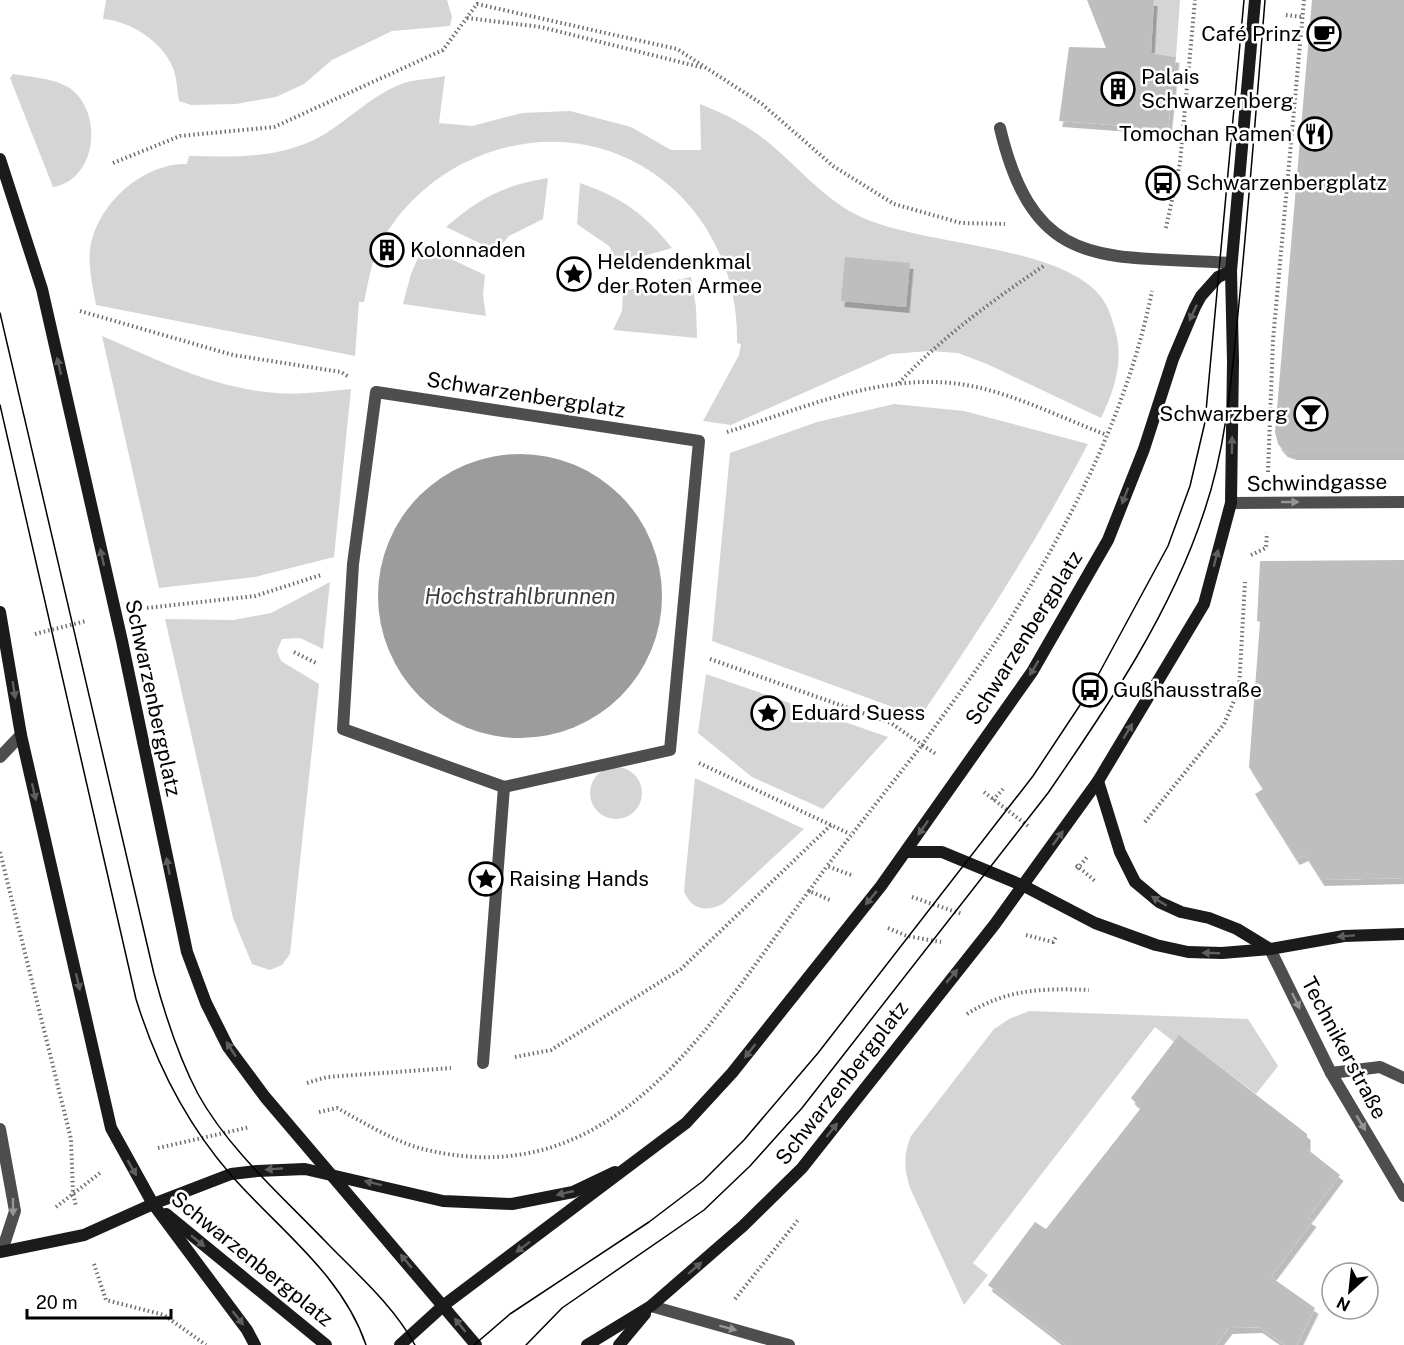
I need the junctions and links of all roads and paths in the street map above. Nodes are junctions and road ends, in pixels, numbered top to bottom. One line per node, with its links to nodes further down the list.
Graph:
1 (1195, 0): 13 (path)
2 (1255, 0): 14 (street)
3 (1304, 0): 5 (path)
4 (1282, 14): 5 (path)
5 (1303, 17): 20 (path)
6 (466, 18): 7 (path); 7 (path); 10 (path)
7 (708, 69): 11 (path)
8 (1000, 128): 11 (street)
9 (0, 159): 27 (street, Schwarzenbergplatz, one-way to 9)
10 (113, 163)
11 (1045, 226): 12 (street)
12 (1086, 251): 13 (street); 16 (path)
13 (1158, 261): 14 (street); 18 (path)
14 (1231, 267): 22 (street, Schwarzenbergplatz, one-way to 14); 36 (street, Schwarzenbergplatz, one-way to 36)
15 (78, 311): 17 (path)
16 (899, 383): 18 (path); 19 (path)
17 (376, 392): 19 (street, Schwarzenbergplatz); 24 (street)
18 (1107, 435): 33 (path)
19 (699, 441): 29 (street)
20 (1268, 502): 21 (street, Schwindgasse, one-way to 21); 22 (street, Schwindgasse); 23 (path)
21 (1404, 502)
22 (1231, 503): 37 (street, Schwarzenbergplatz, one-way to 22)
23 (1248, 557)
24 (354, 564): 27 (path); 38 (street)
25 (1246, 579): 46 (path)
26 (0, 612): 28 (street, Schwarzenbergplatz)
27 (115, 614): 28 (path); 63 (street, Schwarzenbergplatz, one-way to 27)
28 (7, 641): 32 (street, Schwarzenbergplatz, one-way to 32)
29 (680, 648): 33 (path); 34 (street)
30 (294, 652): 31 (path)
31 (311, 660)
32 (21, 735): 35 (street); 65 (street, Schwarzenbergplatz, one-way to 65)
33 (922, 745): 36 (path); 43 (path)
34 (670, 750): 38 (street); 42 (path)
35 (0, 757)
36 (961, 773): 40 (path); 45 (street, Schwarzenbergplatz, one-way to 45)
37 (1098, 781): 46 (street); 49 (street, Schwarzenbergplatz, one-way to 37)
38 (504, 787): 59 (street)
39 (1003, 789): 40 (path)
40 (993, 800): 41 (path)
41 (1025, 824)
42 (831, 825): 43 (path); 59 (path)
43 (850, 834): 47 (path)
44 (0, 852): 65 (path)
45 (907, 852): 48 (street, Schwarzenbergplatz); 49 (street)
46 (1120, 852): 51 (path); 56 (street, one-way to 46)
47 (827, 866): 48 (path); 50 (path)
48 (881, 886): 52 (street, Schwarzenbergplatz, one-way to 52); 53 (path)
49 (1024, 886): 51 (street); 53 (street, Schwarzenbergplatz)
50 (809, 891): 52 (path); 63 (path)
51 (1072, 912): 53 (path); 56 (street, one-way to 51)
52 (857, 914): 55 (path); 66 (street, Schwarzenbergplatz, one-way to 66)
53 (994, 924): 55 (street, Schwarzenbergplatz)
54 (1404, 934): 56 (street, one-way to 56)
55 (976, 948): 73 (street, Schwarzenbergplatz, one-way to 55)
56 (1270, 949): 60 (street, Technikerstraße, one-way to 60)
57 (1089, 990): 58 (path)
58 (958, 1019)
59 (483, 1063): 62 (path)
60 (1331, 1073): 61 (street); 68 (street, Technikerstraße, one-way to 68)
61 (1404, 1078)
62 (307, 1083)
63 (284, 1120): 65 (path); 67 (street, Schwarzenbergplatz)
64 (0, 1129): 70 (street, one-way to 70)
65 (124, 1155): 69 (street, Schwarzenbergplatz, one-way to 69)
66 (638, 1162): 67 (street, Schwarzenbergplatz, one-way to 67); 72 (street, Schwarzenbergplatz, one-way to 72)
67 (332, 1174): 69 (street, Schwarzenbergplatz, one-way to 69); 72 (street, Schwarzenbergplatz, one-way to 67)
68 (1404, 1196)
69 (153, 1204): 70 (street); 75 (street, Schwarzenbergplatz, one-way to 75); 76 (street, Schwarzenbergplatz, one-way to 76)
70 (1, 1251)
71 (106, 1300): 74 (path)
72 (444, 1305): 77 (street, Schwarzenbergplatz); 78 (street, Schwarzenbergplatz, one-way to 72)
73 (651, 1306): 79 (street, Schwarzenbergplatz); 80 (street, Schwarzenbergplatz); 81 (street, one-way to 81)
74 (206, 1345)
75 (255, 1345)
76 (326, 1345)
77 (400, 1345)
78 (476, 1345)
79 (587, 1345)
80 (619, 1345)
81 (789, 1345)

